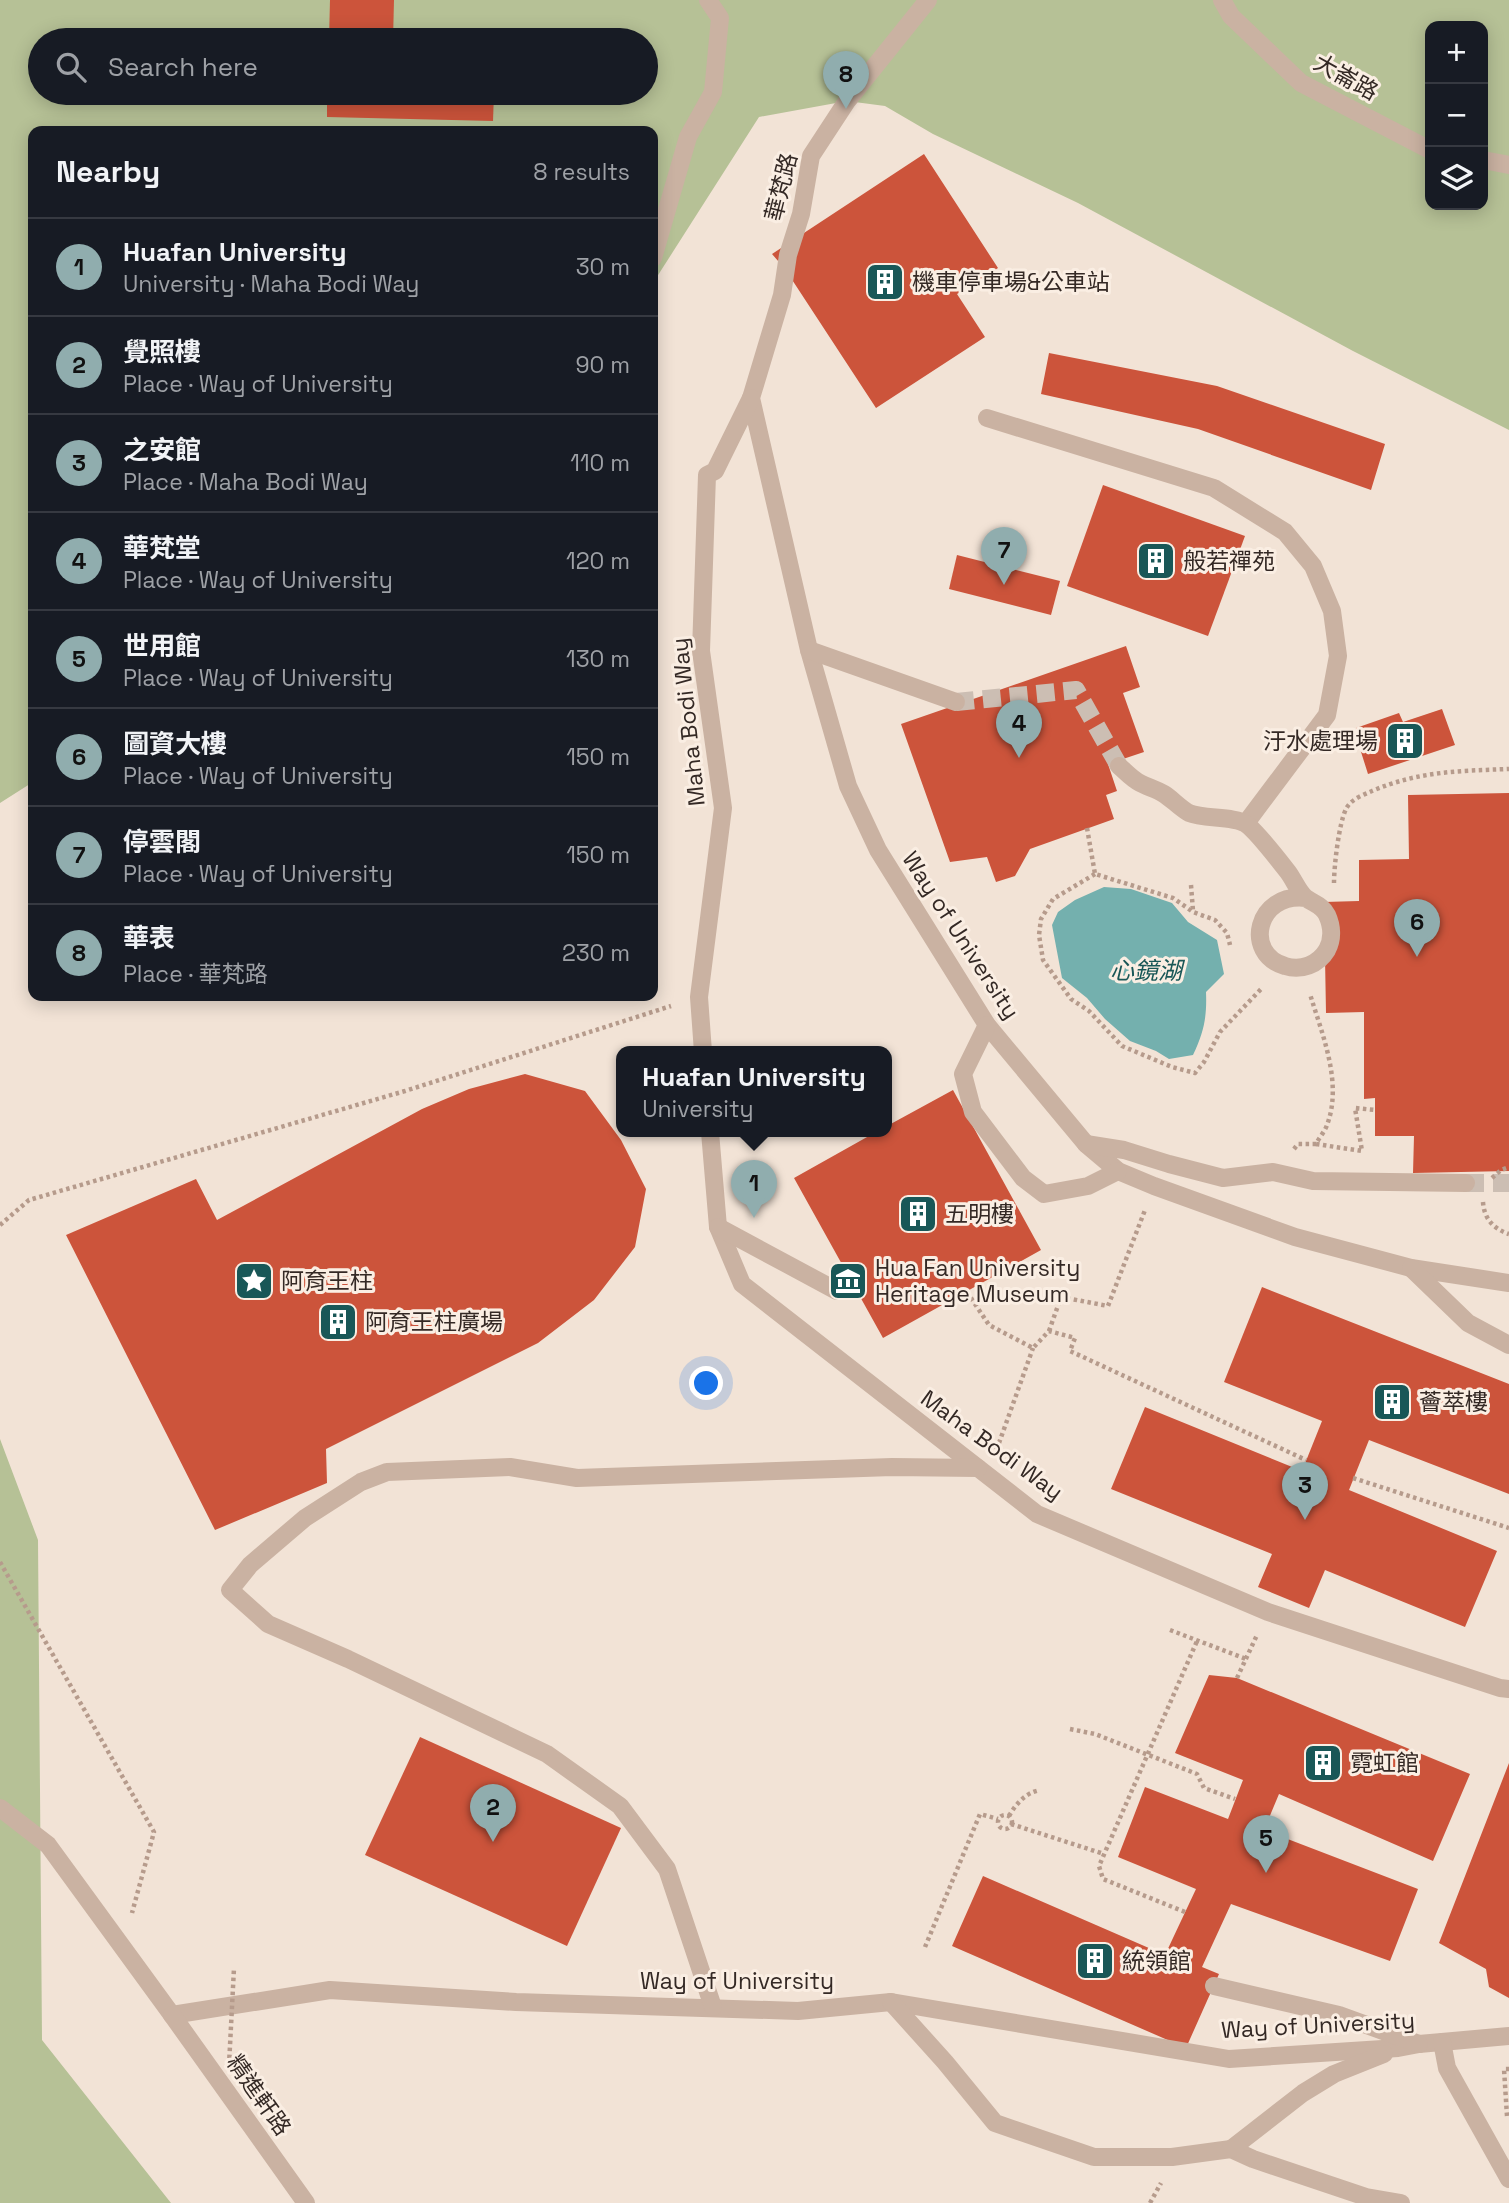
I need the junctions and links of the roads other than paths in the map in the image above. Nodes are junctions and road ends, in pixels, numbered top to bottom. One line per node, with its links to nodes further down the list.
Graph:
1 (708, 0): 7 (street)
2 (928, 0): 8 (street, 華梵路)
3 (1222, 0): 4 (street, 大崙路)
4 (1425, 147)
5 (1488, 161): 6 (street)
6 (1509, 165)
7 (658, 241)
8 (782, 295): 9 (street, Way of University)
9 (751, 398): 11 (street, Way of University); 17 (street, Maha Bodi Way)
10 (987, 418): 14 (street)
11 (809, 650): 12 (street); 16 (street, Way of University)
12 (956, 702)
13 (1119, 766): 14 (street)
14 (1246, 823): 15 (street)
15 (1306, 898): 15 (street)
16 (987, 1025): 19 (street, Way of University); 20 (street)
17 (703, 1046)
18 (710, 1137): 22 (street, Maha Bodi Way)
19 (1086, 1144): 20 (street, Way of University); 21 (street)
20 (1118, 1171): 23 (street, Way of University)
21 (1466, 1183)
22 (718, 1227): 25 (street); 27 (street, Maha Bodi Way)
23 (1411, 1268): 24 (street, Way of University); 26 (street)
24 (1509, 1283)
25 (837, 1291)
26 (1509, 1345)
27 (978, 1468): 28 (street, Maha Bodi Way); 32 (street)
28 (1509, 1689)
29 (0, 1808): 33 (street)
30 (1214, 1986): 36 (street)
31 (891, 2002): 32 (street, Way of University); 37 (street, Way of University); 38 (street)
32 (713, 2007): 33 (street, Way of University)
33 (173, 2015): 40 (street, 精進軒路)
34 (1509, 2036): 35 (street, Way of University)
35 (1442, 2042): 36 (street, Way of University); 39 (street)
36 (1419, 2044): 37 (street, Way of University)
37 (1398, 2049): 38 (street)
38 (1231, 2150): 41 (street)
39 (1509, 2179)
40 (306, 2203)
41 (1401, 2203)

